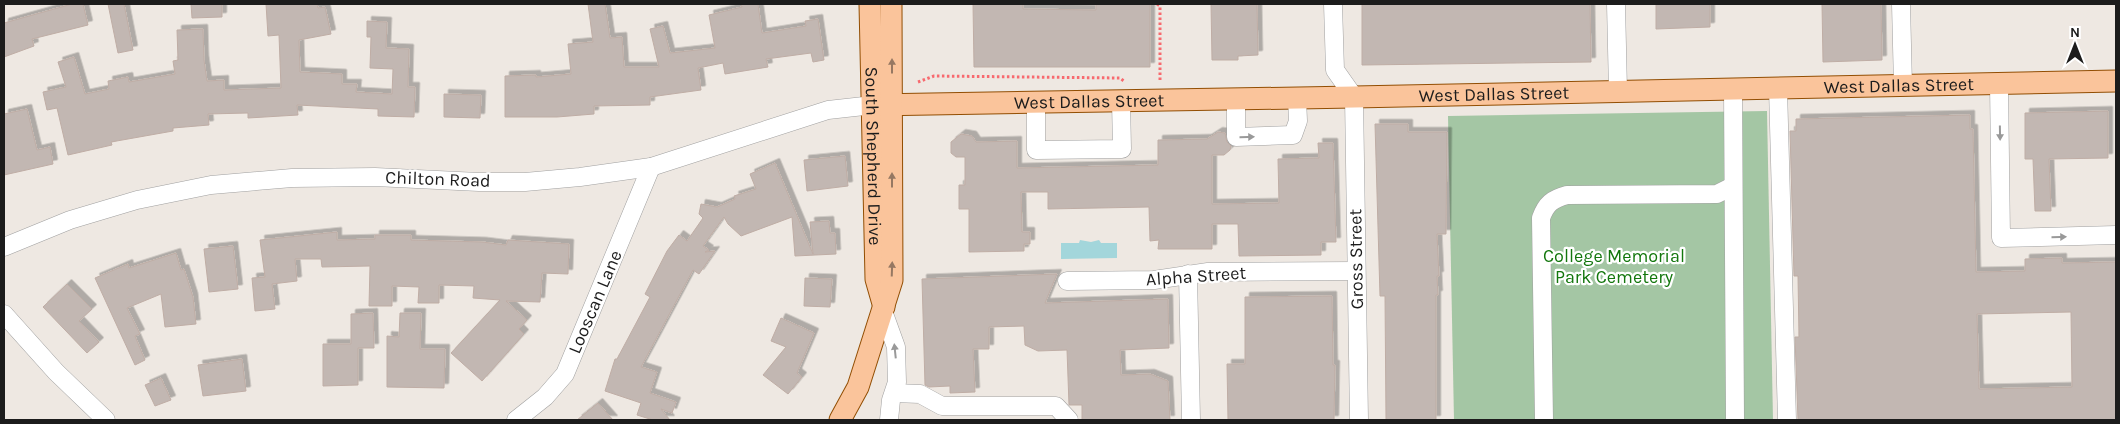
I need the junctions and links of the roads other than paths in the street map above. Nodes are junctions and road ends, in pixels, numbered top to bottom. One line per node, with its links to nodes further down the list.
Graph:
1 (870, 4): 17 (main road, South Shepherd Drive)
2 (893, 4): 17 (main road, South Shepherd Drive, one-way to 2)
3 (1333, 4): 12 (street)
4 (1616, 4): 11 (street)
5 (1901, 4): 8 (street)
6 (2116, 81): 7 (main road, West Dallas Street)
7 (1999, 84): 8 (main road, West Dallas Street); 20 (street, one-way to 20)
8 (1903, 86): 9 (main road, West Dallas Street)
9 (1778, 88): 10 (main road, West Dallas Street); 37 (street)
10 (1733, 89): 11 (main road, West Dallas Street); 19 (street)
11 (1618, 91): 12 (main road, West Dallas Street)
12 (1354, 97): 13 (main road, West Dallas Street); 22 (street, Gross Street)
13 (1297, 98): 14 (main road, West Dallas Street); 14 (street, one-way to 13)
14 (1236, 99): 15 (main road, West Dallas Street)
15 (1121, 101): 16 (main road, West Dallas Street); 16 (street)
16 (1036, 102): 17 (main road, West Dallas Street)
17 (882, 104): 18 (street, Chilton Road); 25 (main road, South Shepherd Drive)
18 (651, 167): 21 (street, Chilton Road); 30 (street, Looscan Lane)
19 (1733, 186): 35 (street); 36 (street)
20 (2116, 236)
21 (4, 247)
22 (1356, 271): 23 (street, Alpha Street); 34 (street, Gross Street)
23 (1188, 274): 24 (street, Alpha Street); 33 (street)
24 (1066, 281)
25 (884, 309): 27 (street, one-way to 25); 31 (main road)
26 (4, 314): 29 (street)
27 (894, 393): 28 (street); 32 (street)
28 (1071, 415)
29 (106, 420)
30 (516, 420)
31 (840, 420)
32 (889, 420)
33 (1191, 420)
34 (1359, 420)
35 (1544, 420)
36 (1735, 420)
37 (1786, 420)

